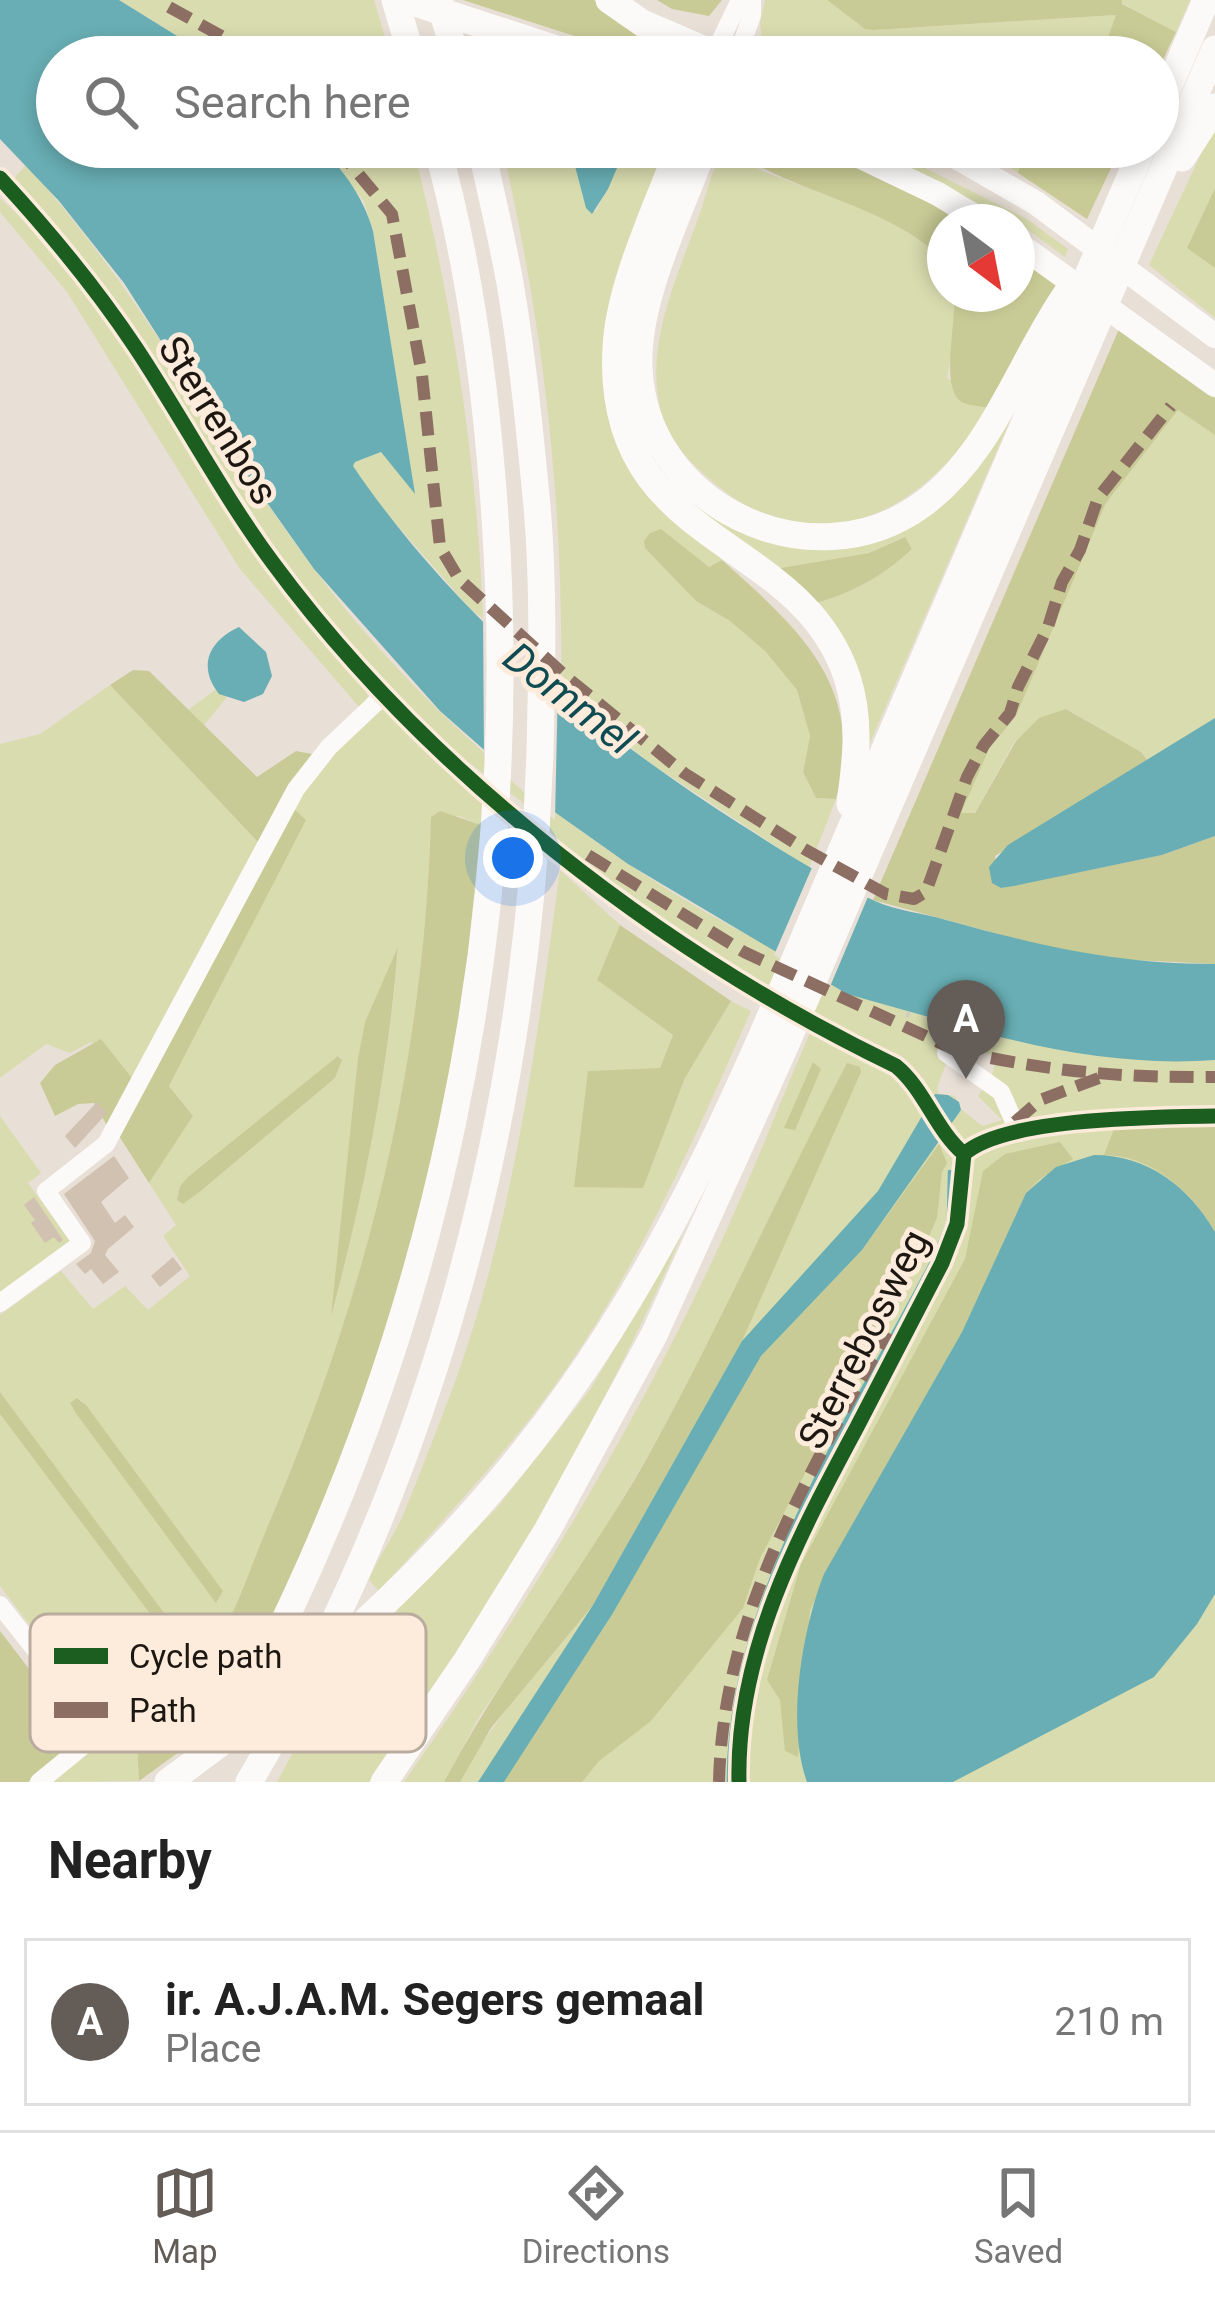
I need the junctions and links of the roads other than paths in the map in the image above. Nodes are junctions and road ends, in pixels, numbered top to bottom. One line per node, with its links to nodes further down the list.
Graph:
1 (439, 0): 8 (highway)
2 (609, 0): 10 (highway)
3 (740, 0): 11 (street)
4 (752, 0): 12 (street)
5 (1206, 0): 14 (highway)
6 (400, 4): 7 (highway); 9 (highway)
7 (407, 36)
8 (450, 36)
9 (509, 36)
10 (673, 36)
11 (728, 36)
12 (736, 36)
13 (1215, 49): 16 (highway)
14 (1179, 63)
15 (1215, 107): 17 (highway)
16 (1179, 119)
17 (1179, 152)
18 (441, 168): 42 (highway)
19 (485, 168): 43 (highway)
20 (671, 168): 36 (highway)
21 (696, 168): 31 (highway)
22 (881, 168): 28 (main road)
23 (974, 168): 32 (main road)
24 (1139, 168): 29 (highway)
25 (1154, 168): 29 (highway)
26 (1167, 168): 29 (highway)
27 (0, 178): 34 (street, Sterrenbos)
28 (950, 204)
29 (1130, 214): 31 (highway); 31 (highway)
30 (1035, 256): 33 (main road)
31 (1066, 333): 36 (highway)
32 (1215, 335)
33 (1215, 385)
34 (384, 695): 35 (street); 40 (street)
35 (408, 718)
36 (855, 849): 37 (highway)
37 (771, 1045): 44 (highway); 46 (highway)
38 (946, 1053): 39 (street)
39 (1019, 1133)
40 (0, 1303)
41 (0, 1605): 45 (street)
42 (288, 1614)
43 (337, 1614)
44 (371, 1614)
45 (30, 1643)
46 (426, 1720)
47 (76, 1752): 53 (street)
48 (209, 1752): 54 (highway)
49 (216, 1752): 52 (highway)
50 (266, 1752): 55 (highway)
51 (404, 1752): 56 (highway)
52 (200, 1781)
53 (39, 1782)
54 (168, 1782)
55 (249, 1782)
56 (384, 1782)

